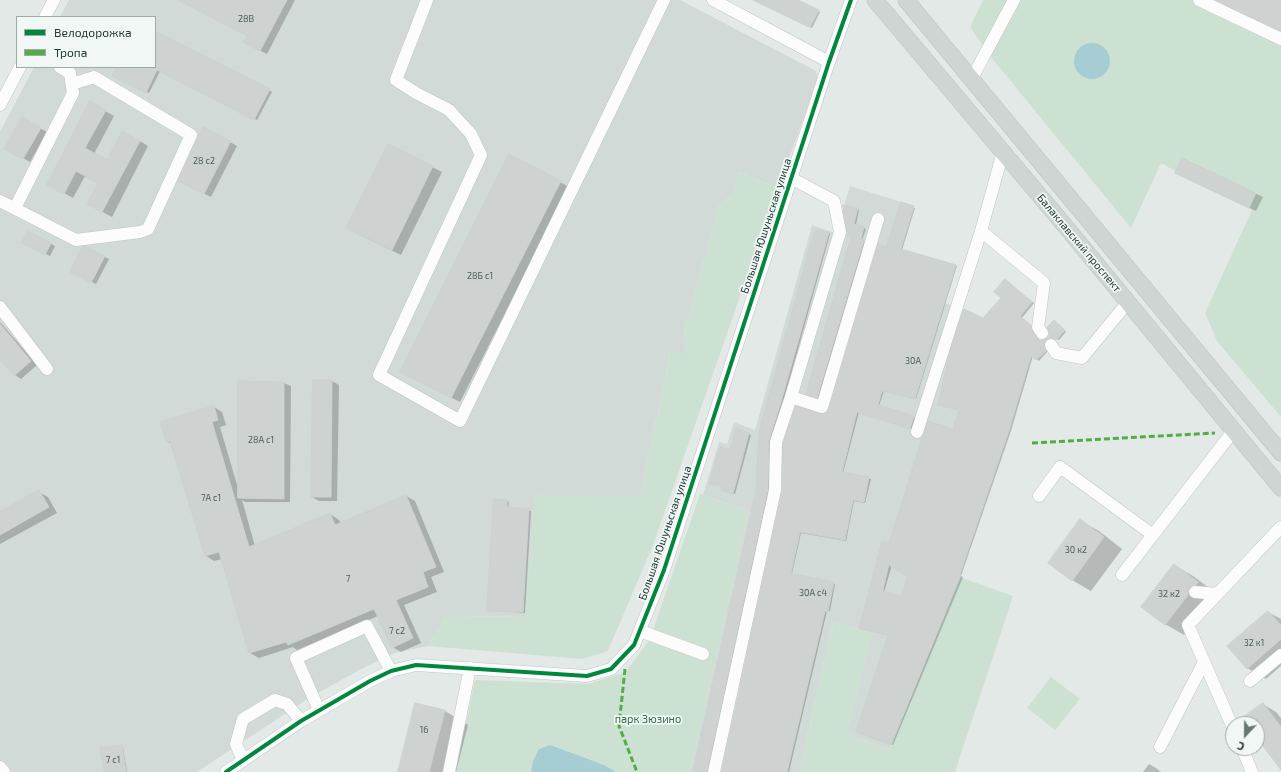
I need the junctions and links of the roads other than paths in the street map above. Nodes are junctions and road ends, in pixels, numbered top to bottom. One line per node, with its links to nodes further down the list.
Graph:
1 (54, 0): 10 (street)
2 (428, 0): 3 (street)
3 (664, 0)
4 (713, 0): 12 (street)
5 (851, 0): 12 (street, Большая Юшуньская улица)
6 (875, 0): 18 (main road, Балаклавский проспект)
7 (1014, 0): 15 (street)
8 (1199, 0): 11 (street)
9 (910, 2): 15 (main road, Балаклавский проспект)
10 (46, 16)
11 (1281, 39)
12 (829, 62): 19 (street, Большая Юшуньская улица)
13 (19, 68): 17 (street)
14 (62, 68): 16 (street)
15 (972, 80): 32 (main road, Балаклавский проспект)
16 (72, 84): 21 (street); 21 (street)
17 (0, 105)
18 (1003, 152): 23 (street); 24 (main road, Балаклавский проспект)
19 (791, 178): 29 (street); 40 (street, Большая Юшуньская улица)
20 (0, 201): 21 (street)
21 (15, 208)
22 (878, 219): 29 (street)
23 (980, 231): 26 (street); 31 (street)
24 (1128, 302): 27 (street); 30 (main road, Балаклавский проспект)
25 (0, 307): 28 (street)
26 (1042, 333)
27 (1051, 345)
28 (46, 369)
29 (790, 397): 57 (street)
30 (1234, 430): 33 (main road, Балаклавский проспект); 36 (street)
31 (917, 432)
32 (1281, 452)
33 (1281, 488)
34 (1039, 496): 36 (street)
35 (1281, 527): 39 (street)
36 (1153, 535): 37 (street)
37 (1122, 575)
38 (1195, 592): 39 (street)
39 (1218, 594): 43 (street)
40 (640, 631): 41 (street); 44 (street, Большая Юшуньская улица)
41 (703, 654)
42 (1281, 655): 46 (street)
43 (1204, 662): 48 (street); 50 (street)
44 (470, 668): 45 (street, Большая Юшуньская улица); 56 (street)
45 (391, 671): 47 (street, Большая Юшуньская улица); 47 (street)
46 (1250, 681)
47 (319, 710): 49 (street, Большая Юшуньская улица)
48 (1228, 716)
49 (301, 721): 52 (street, Большая Юшуньская улица); 52 (street)
50 (1160, 747)
51 (1245, 756): 58 (street)
52 (243, 760): 55 (street, Большая Юшуньская улица)
53 (0, 767): 54 (street)
54 (4, 772)
55 (226, 772)
56 (449, 772)
57 (714, 772)
58 (1252, 772)

